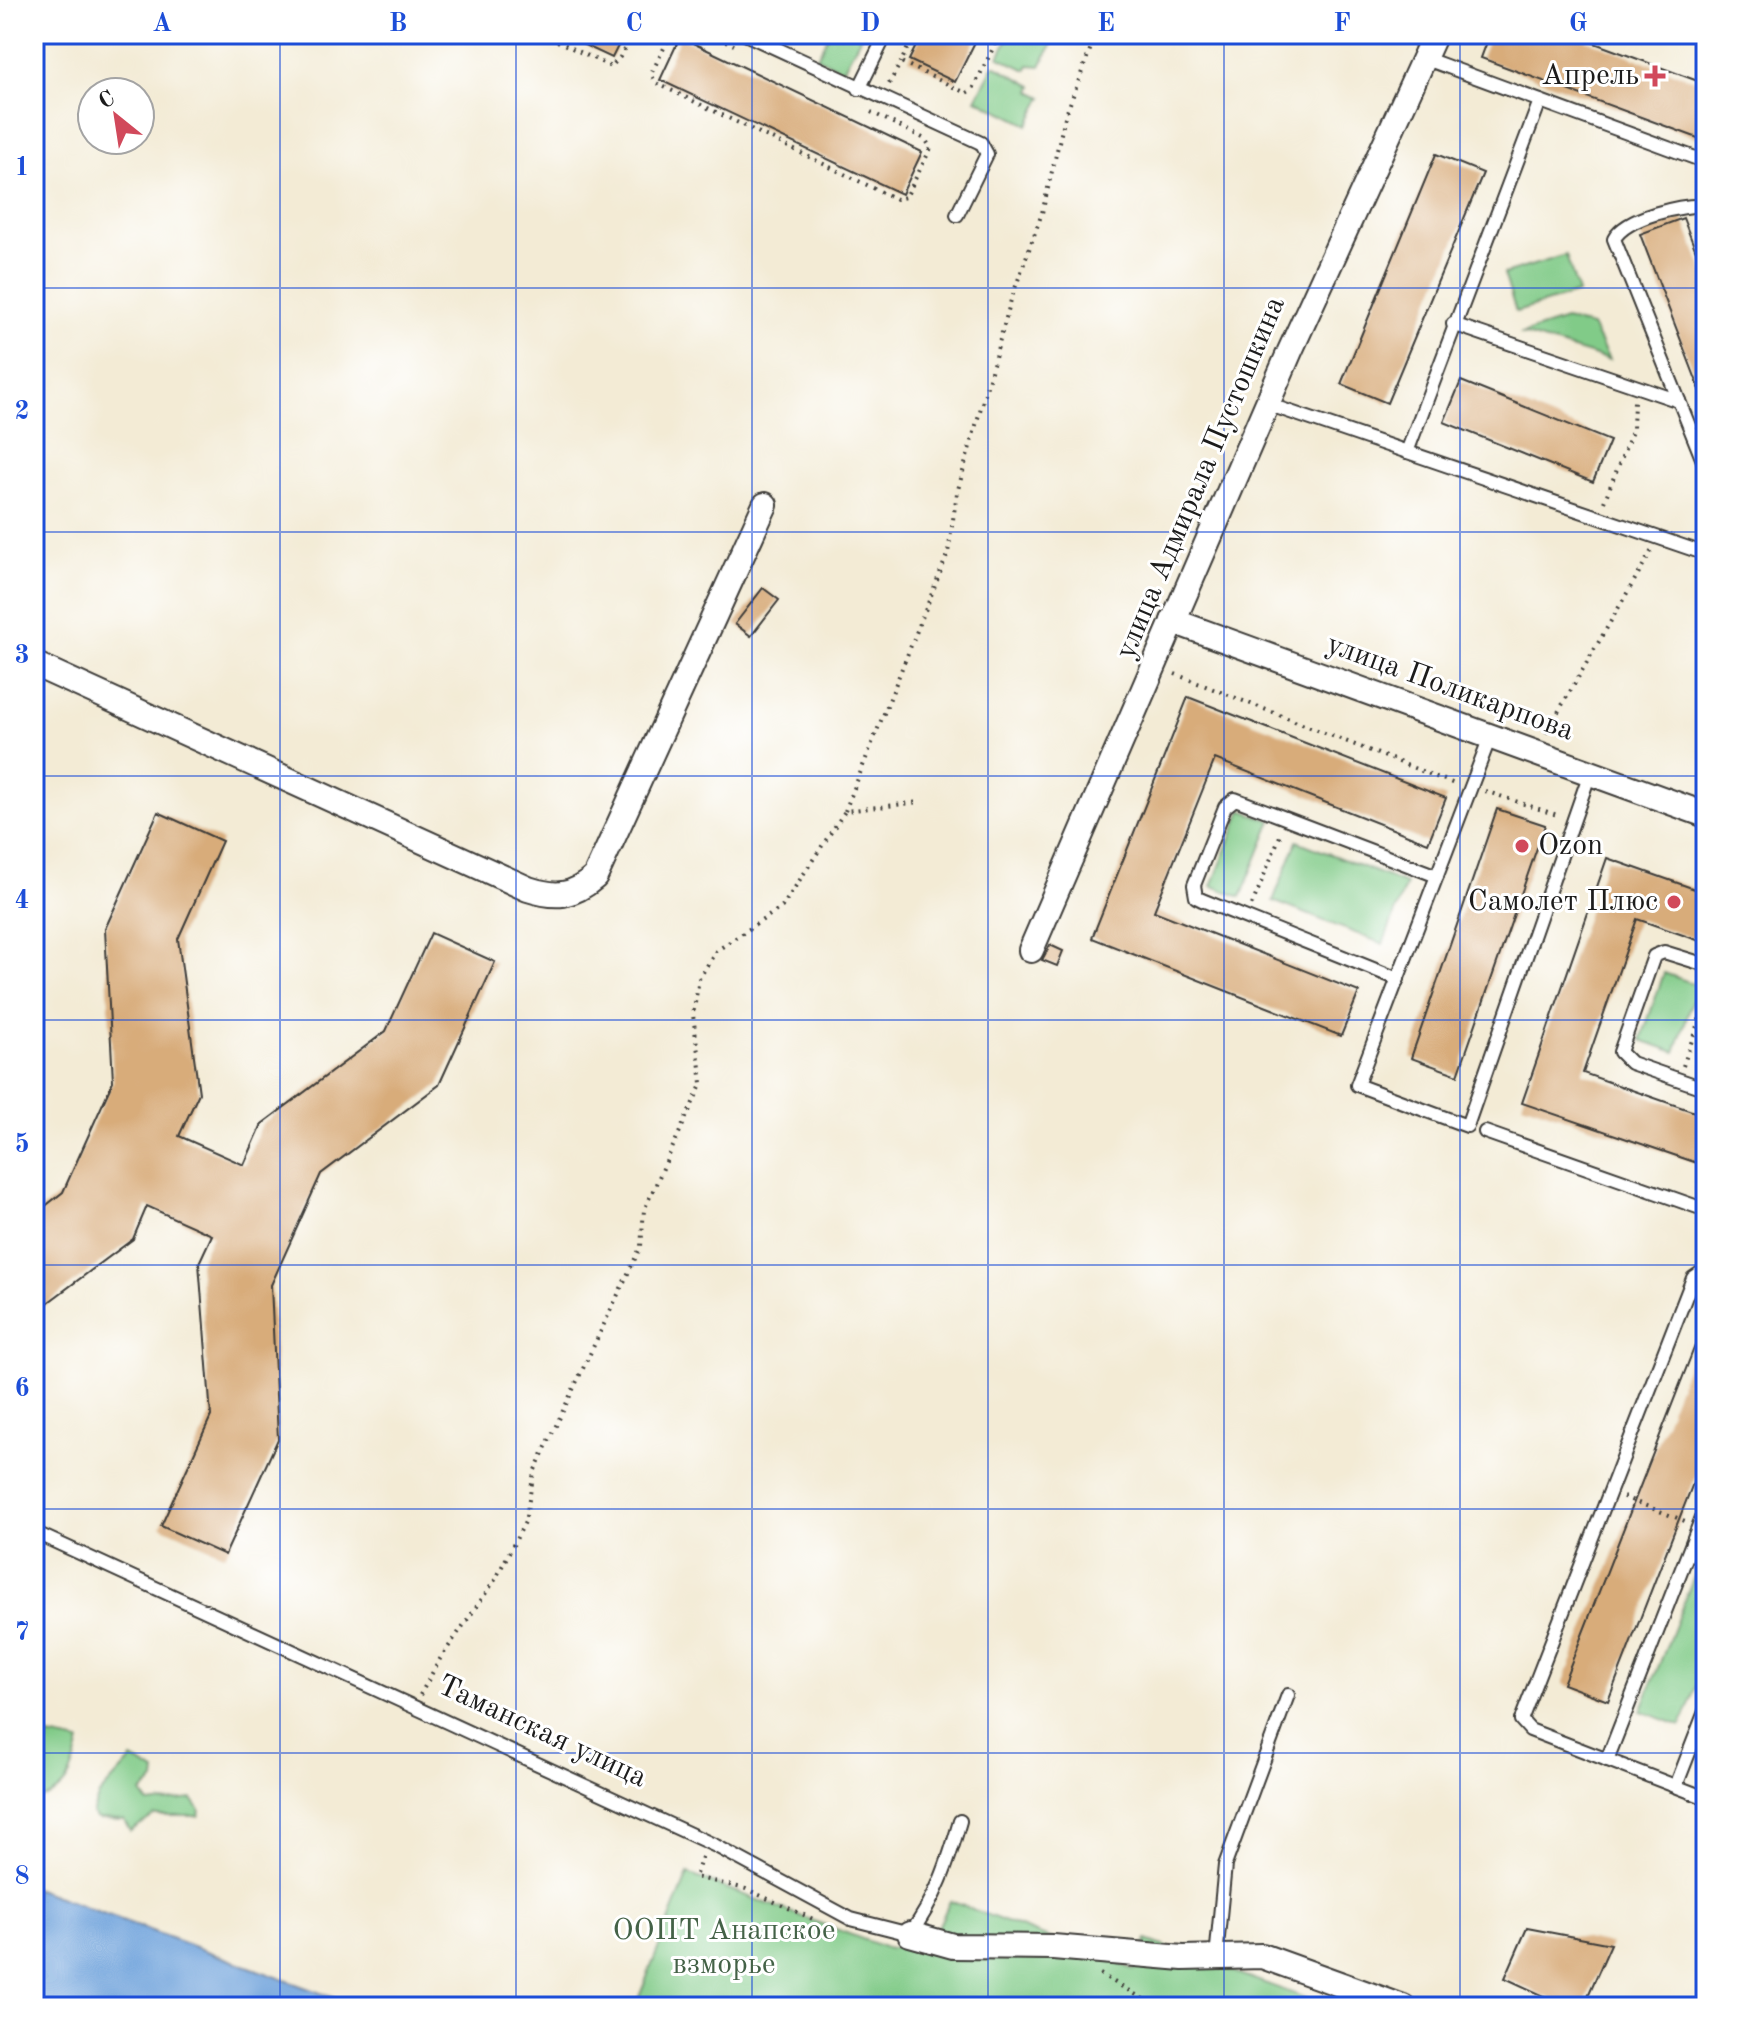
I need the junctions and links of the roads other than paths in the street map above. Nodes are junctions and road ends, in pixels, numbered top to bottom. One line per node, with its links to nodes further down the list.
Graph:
1 (745, 34): 5 (lane)
2 (886, 34): 5 (lane)
3 (1435, 34): 4 (street, улица Адмирала Пустошкина)
4 (1424, 58): 6 (lane); 12 (street, улица Адмирала Пустошкина)
5 (859, 89): 9 (lane)
6 (1540, 101): 7 (lane); 10 (lane)
7 (1706, 162)
8 (1706, 206): 11 (lane)
9 (957, 215)
10 (1453, 324): 11 (lane); 13 (lane)
11 (1679, 401): 14 (lane)
12 (1267, 404): 13 (lane); 17 (street, улица Адмирала Пустошкина)
13 (1407, 452): 16 (lane)
14 (1706, 468)
15 (765, 505): 18 (street)
16 (1706, 554)
17 (1173, 621): 19 (street, улица Поликарпова); 23 (street, улица Адмирала Пустошкина)
18 (34, 664)
19 (1490, 737): 20 (street, улица Поликарпова); 22 (lane)
20 (1590, 773): 21 (street, улица Поликарпова); 25 (lane)
21 (1706, 815)
22 (1437, 876): 25 (lane); 25 (lane)
23 (1031, 950)
24 (1706, 965): 26 (lane)
25 (1398, 979)
26 (1706, 1089)
27 (1485, 1132): 28 (lane)
28 (1706, 1210)
29 (1706, 1269): 34 (lane)
30 (1706, 1507): 34 (lane)
31 (34, 1532): 38 (lane, Таманская улица)
32 (1288, 1695): 39 (lane)
33 (1706, 1709): 35 (lane)
34 (1607, 1760): 35 (lane)
35 (1676, 1786): 36 (lane)
36 (1706, 1798)
37 (960, 1821): 38 (lane)
38 (910, 1934): 39 (street)
39 (1216, 1958): 40 (street)
40 (1403, 2007)

